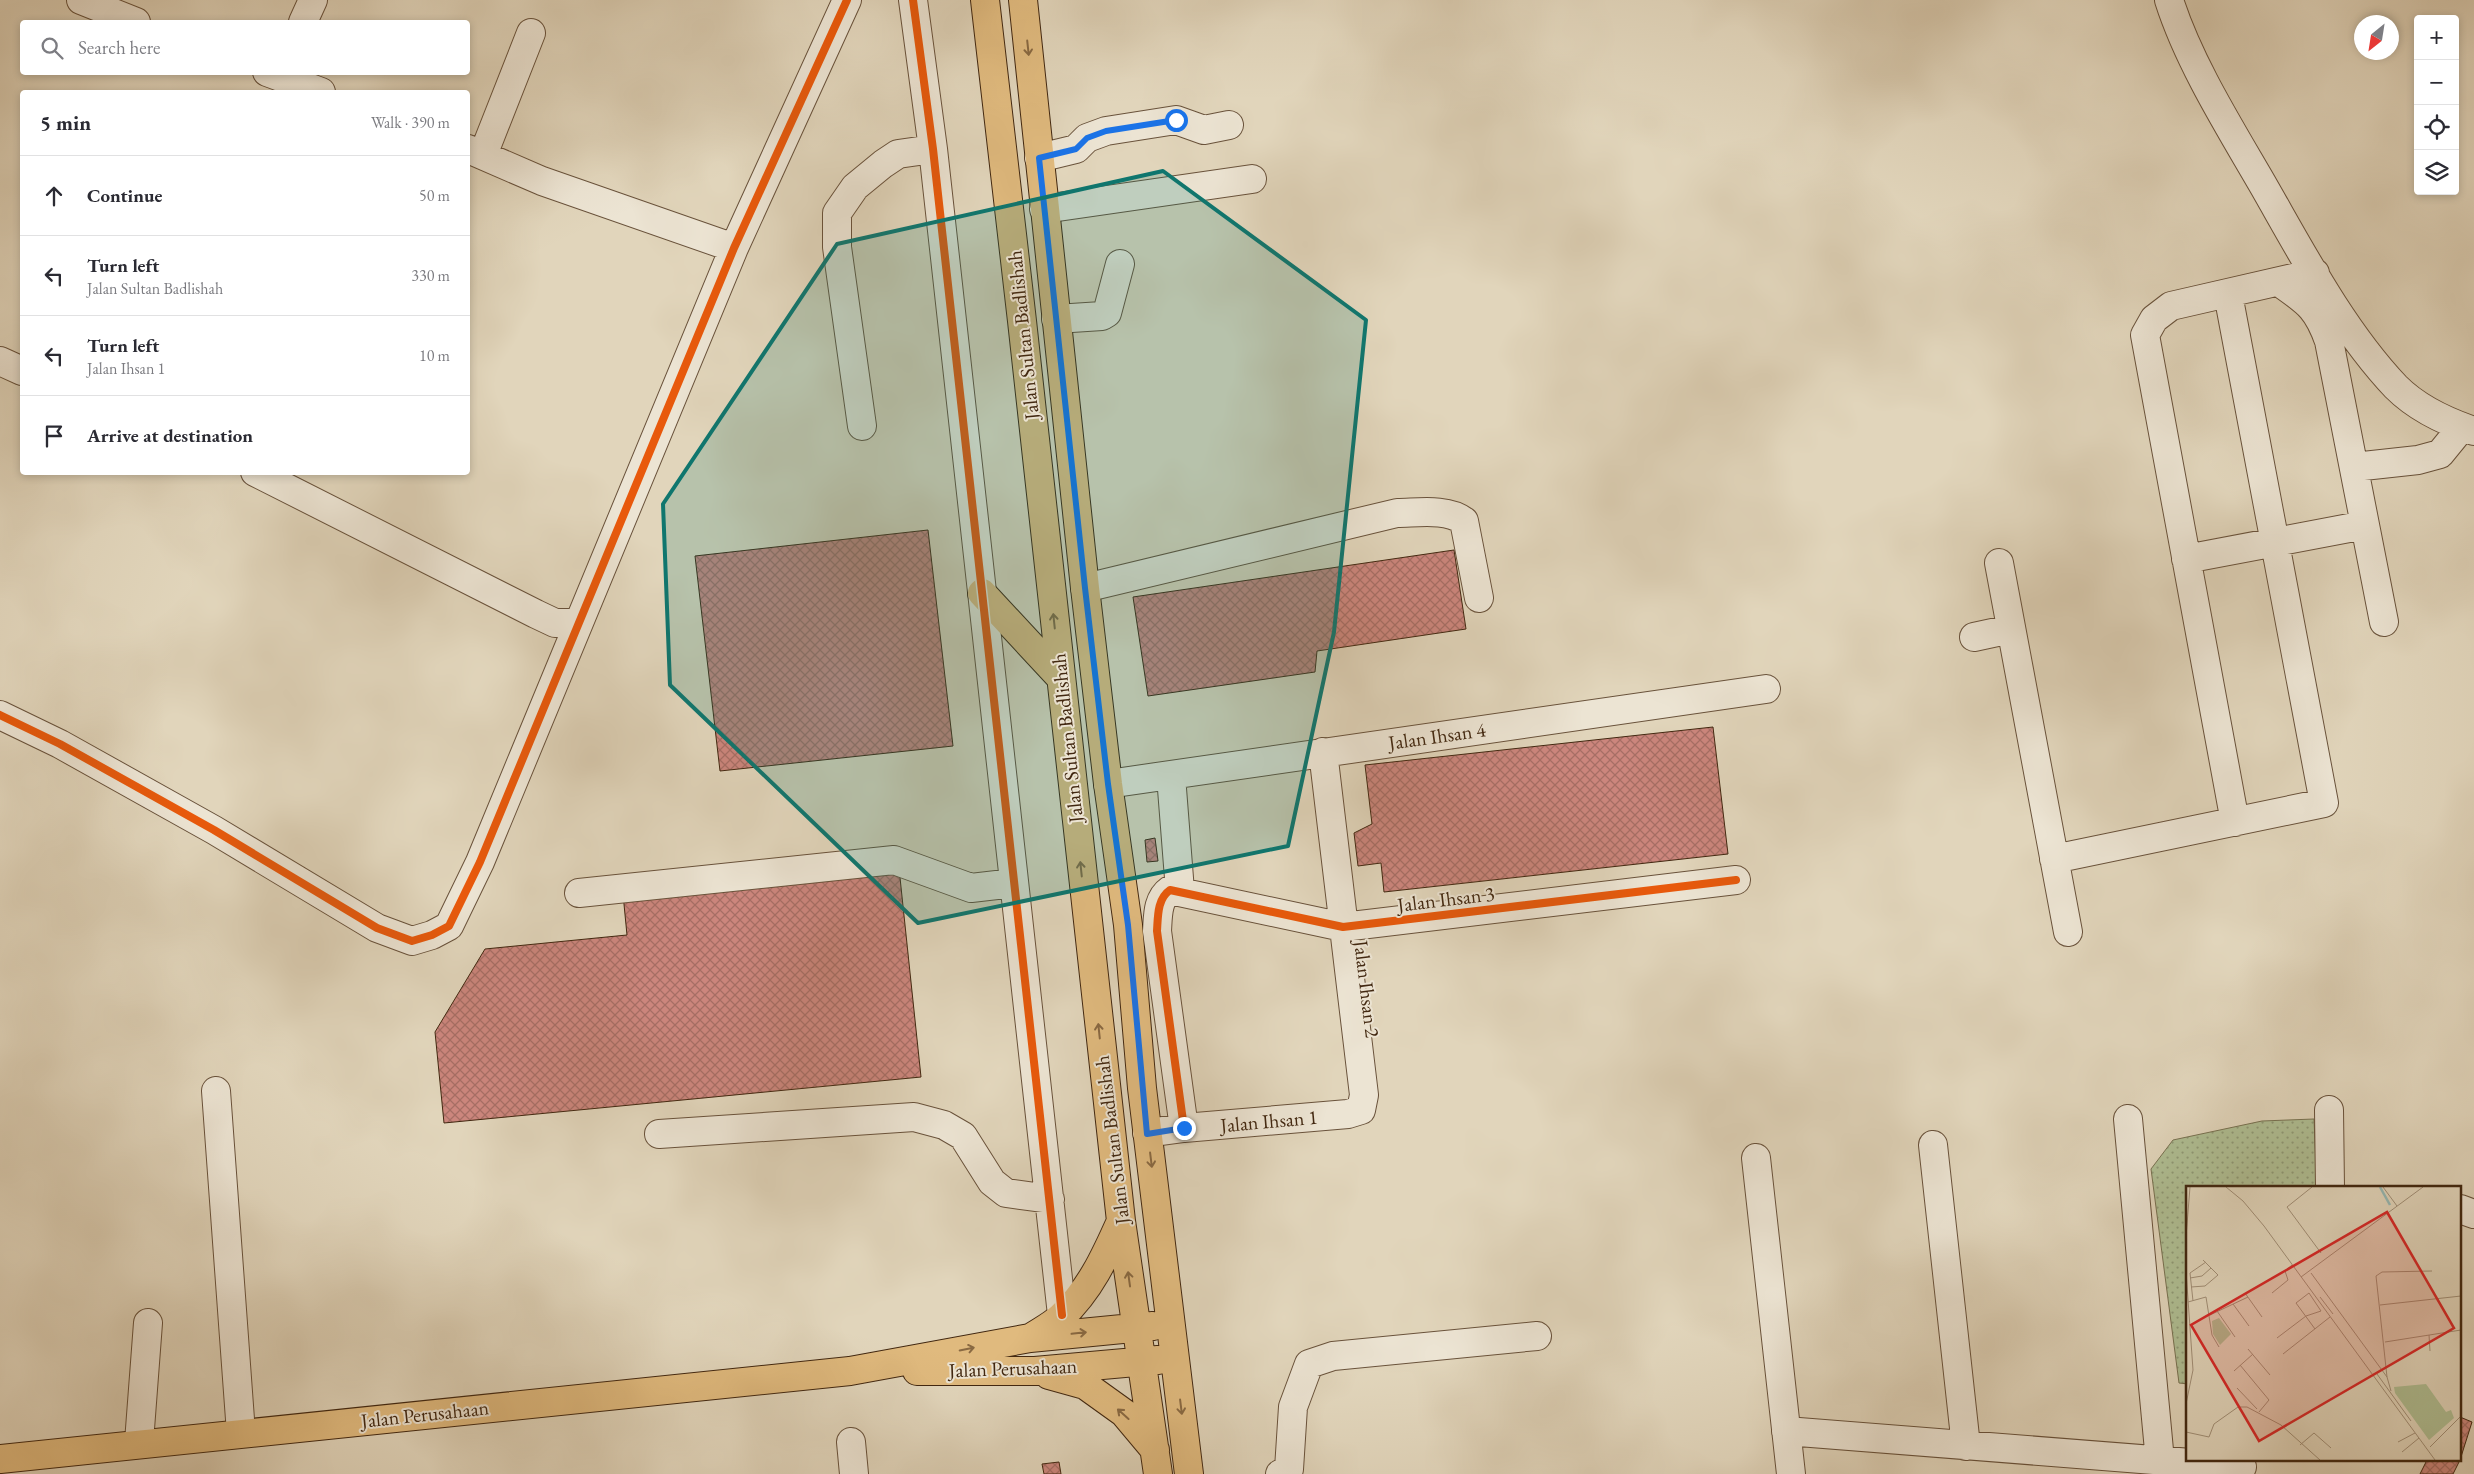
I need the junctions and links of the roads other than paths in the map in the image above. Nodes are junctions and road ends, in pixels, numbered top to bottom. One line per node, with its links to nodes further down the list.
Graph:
1 (81, 0): 8 (street)
2 (313, 0): 9 (street)
3 (848, 0): 19 (street)
4 (913, 0): 14 (street)
5 (985, 0): 42 (main road, Jalan Sultan Badlishah, one-way to 5)
6 (1023, 0): 16 (main road, Jalan Sultan Badlishah, one-way to 16)
7 (2169, 0): 21 (street)
8 (131, 20)
9 (304, 20)
10 (531, 33): 15 (street)
11 (278, 75): 12 (street)
12 (316, 90)
13 (1229, 125): 16 (street)
14 (932, 149): 27 (street); 36 (street)
15 (475, 152): 19 (street)
16 (1039, 158): 18 (main road, Jalan Sultan Badlishah)
17 (1252, 179): 18 (street)
18 (1044, 209): 24 (main road, Jalan Sultan Badlishah)
19 (734, 248): 39 (street)
20 (1120, 264): 24 (street)
21 (2315, 273): 22 (street); 28 (street)
22 (2279, 282): 23 (street); 29 (street)
23 (2228, 294): 32 (street); 33 (street)
24 (1056, 319): 35 (main road, Jalan Sultan Badlishah)
25 (0, 362): 26 (street)
26 (20, 370)
27 (862, 426)
28 (2468, 429): 29 (street)
29 (2354, 467): 31 (street)
30 (261, 475): 39 (street)
31 (2365, 525): 32 (street); 38 (street)
32 (2275, 542): 33 (street); 48 (street)
33 (2186, 559): 48 (street)
34 (1999, 563): 40 (street)
35 (1085, 588): 37 (street); 47 (main road, Jalan Sultan Badlishah)
36 (982, 593): 42 (main road); 51 (street)
37 (1479, 598)
38 (2384, 622)
39 (578, 623): 44 (street)
40 (2011, 629): 41 (street); 49 (street)
41 (1974, 637)
42 (1060, 677): 69 (main road, Jalan Sultan Badlishah, one-way to 42)
43 (1766, 689): 45 (street, Jalan Ihsan 4)
44 (0, 715)
45 (1323, 752): 46 (street, Jalan Ihsan 4); 54 (street, Jalan Ihsan 2)
46 (1171, 776): 47 (street, Jalan Ihsan 4); 52 (street)
47 (1108, 784): 62 (main road, Jalan Sultan Badlishah)
48 (2235, 822): 49 (street)
49 (2054, 859): 55 (street)
50 (1736, 880): 54 (street, Jalan Ihsan 3)
51 (1014, 883): 53 (street); 66 (street)
52 (1172, 893): 54 (street, Jalan Ihsan 3); 60 (street)
53 (579, 894)
54 (1343, 928): 57 (street, Jalan Ihsan 2)
55 (2068, 932)
56 (216, 1091): 81 (street)
57 (1361, 1110): 60 (street, Jalan Ihsan 1)
58 (2329, 1110): 65 (street)
59 (2128, 1119): 86 (street)
60 (1184, 1128): 62 (street, Jalan Ihsan 1)
61 (659, 1134): 66 (street)
62 (1147, 1134): 72 (main road, Jalan Sultan Badlishah, one-way to 72)
63 (1933, 1145): 84 (street)
64 (1756, 1158): 80 (street)
65 (2330, 1186)
66 (1050, 1199): 70 (street)
67 (2462, 1210): 68 (street)
68 (2474, 1214)
69 (1120, 1221): 70 (main road); 73 (main road, Jalan Sultan Badlishah, one-way to 69)
70 (1062, 1315): 75 (main road)
71 (148, 1323): 82 (street)
72 (1171, 1325): 73 (main road, Jalan Perusahaan); 76 (main road, Jalan Sultan Badlishah)
73 (1136, 1327): 75 (main road, Jalan Perusahaan, one-way to 73); 77 (main road, Jalan Sultan Badlishah)
74 (1537, 1336): 91 (street)
75 (1030, 1338): 78 (main road, Jalan Perusahaan, one-way to 75)
76 (1176, 1359): 77 (main road, Jalan Perusahaan); 90 (main road, Jalan Sultan Badlishah, one-way to 90)
77 (1141, 1360): 79 (main road, Jalan Perusahaan); 87 (main road, Jalan Sultan Badlishah)
78 (850, 1371): 79 (main road, Jalan Perusahaan); 81 (main road, Jalan Perusahaan)
79 (1035, 1371): 87 (main road, one-way to 79)
80 (1786, 1432): 84 (street); 92 (street)
81 (241, 1433): 82 (main road, Jalan Perusahaan)
82 (139, 1442): 85 (main road, Jalan Perusahaan)
83 (851, 1442): 89 (street)
84 (1966, 1446): 86 (street)
85 (0, 1458)
86 (2160, 1461): 88 (street)
87 (1156, 1462)
88 (2242, 1467)
89 (854, 1474)
90 (1189, 1474)
91 (1280, 1474)
92 (1791, 1474)

